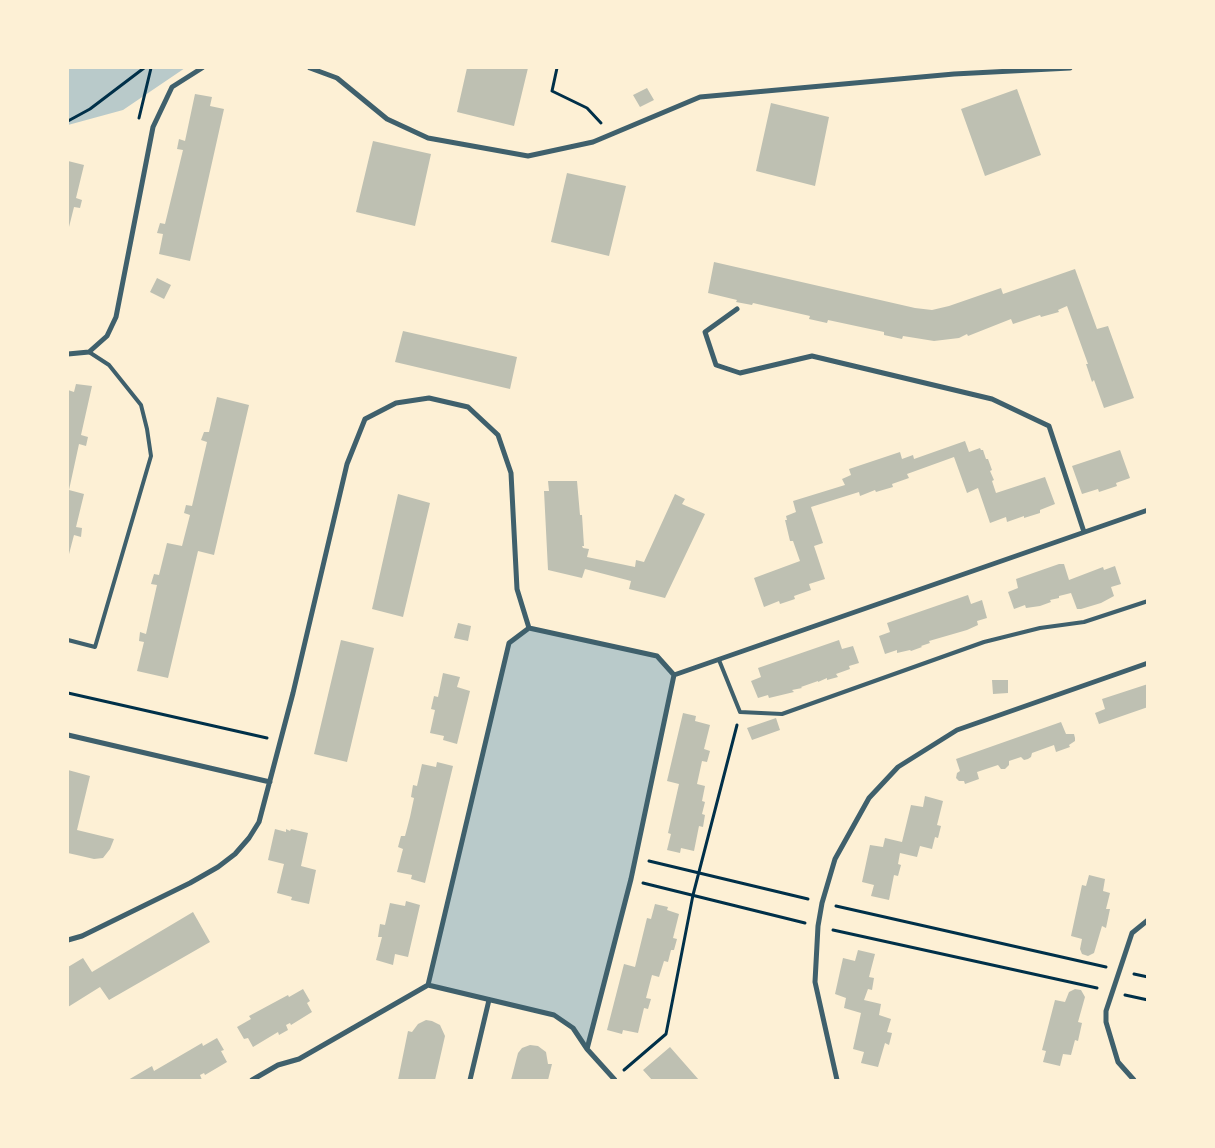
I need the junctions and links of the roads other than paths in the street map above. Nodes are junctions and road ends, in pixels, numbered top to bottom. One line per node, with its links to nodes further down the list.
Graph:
1 (202, 68): 5 (street)
2 (310, 68): 3 (street)
3 (1070, 68)
4 (737, 309): 8 (street)
5 (89, 352): 6 (street); 11 (lane)
6 (68, 354)
7 (1148, 510): 8 (street)
8 (1084, 532): 12 (street)
9 (1148, 601): 12 (lane)
10 (529, 628): 14 (street); 16 (street); 19 (street)
11 (68, 640)
12 (719, 660): 14 (street)
13 (1148, 663): 25 (street)
14 (674, 675): 21 (street)
15 (68, 734): 16 (street)
16 (270, 782): 18 (street)
17 (1148, 920): 26 (street)
18 (68, 940)
19 (428, 985): 20 (street); 22 (street)
20 (489, 1000): 21 (street); 23 (street)
21 (587, 1049): 24 (street)
22 (252, 1080)
23 (470, 1080)
24 (614, 1080)
25 (836, 1080)
26 (1134, 1080)

